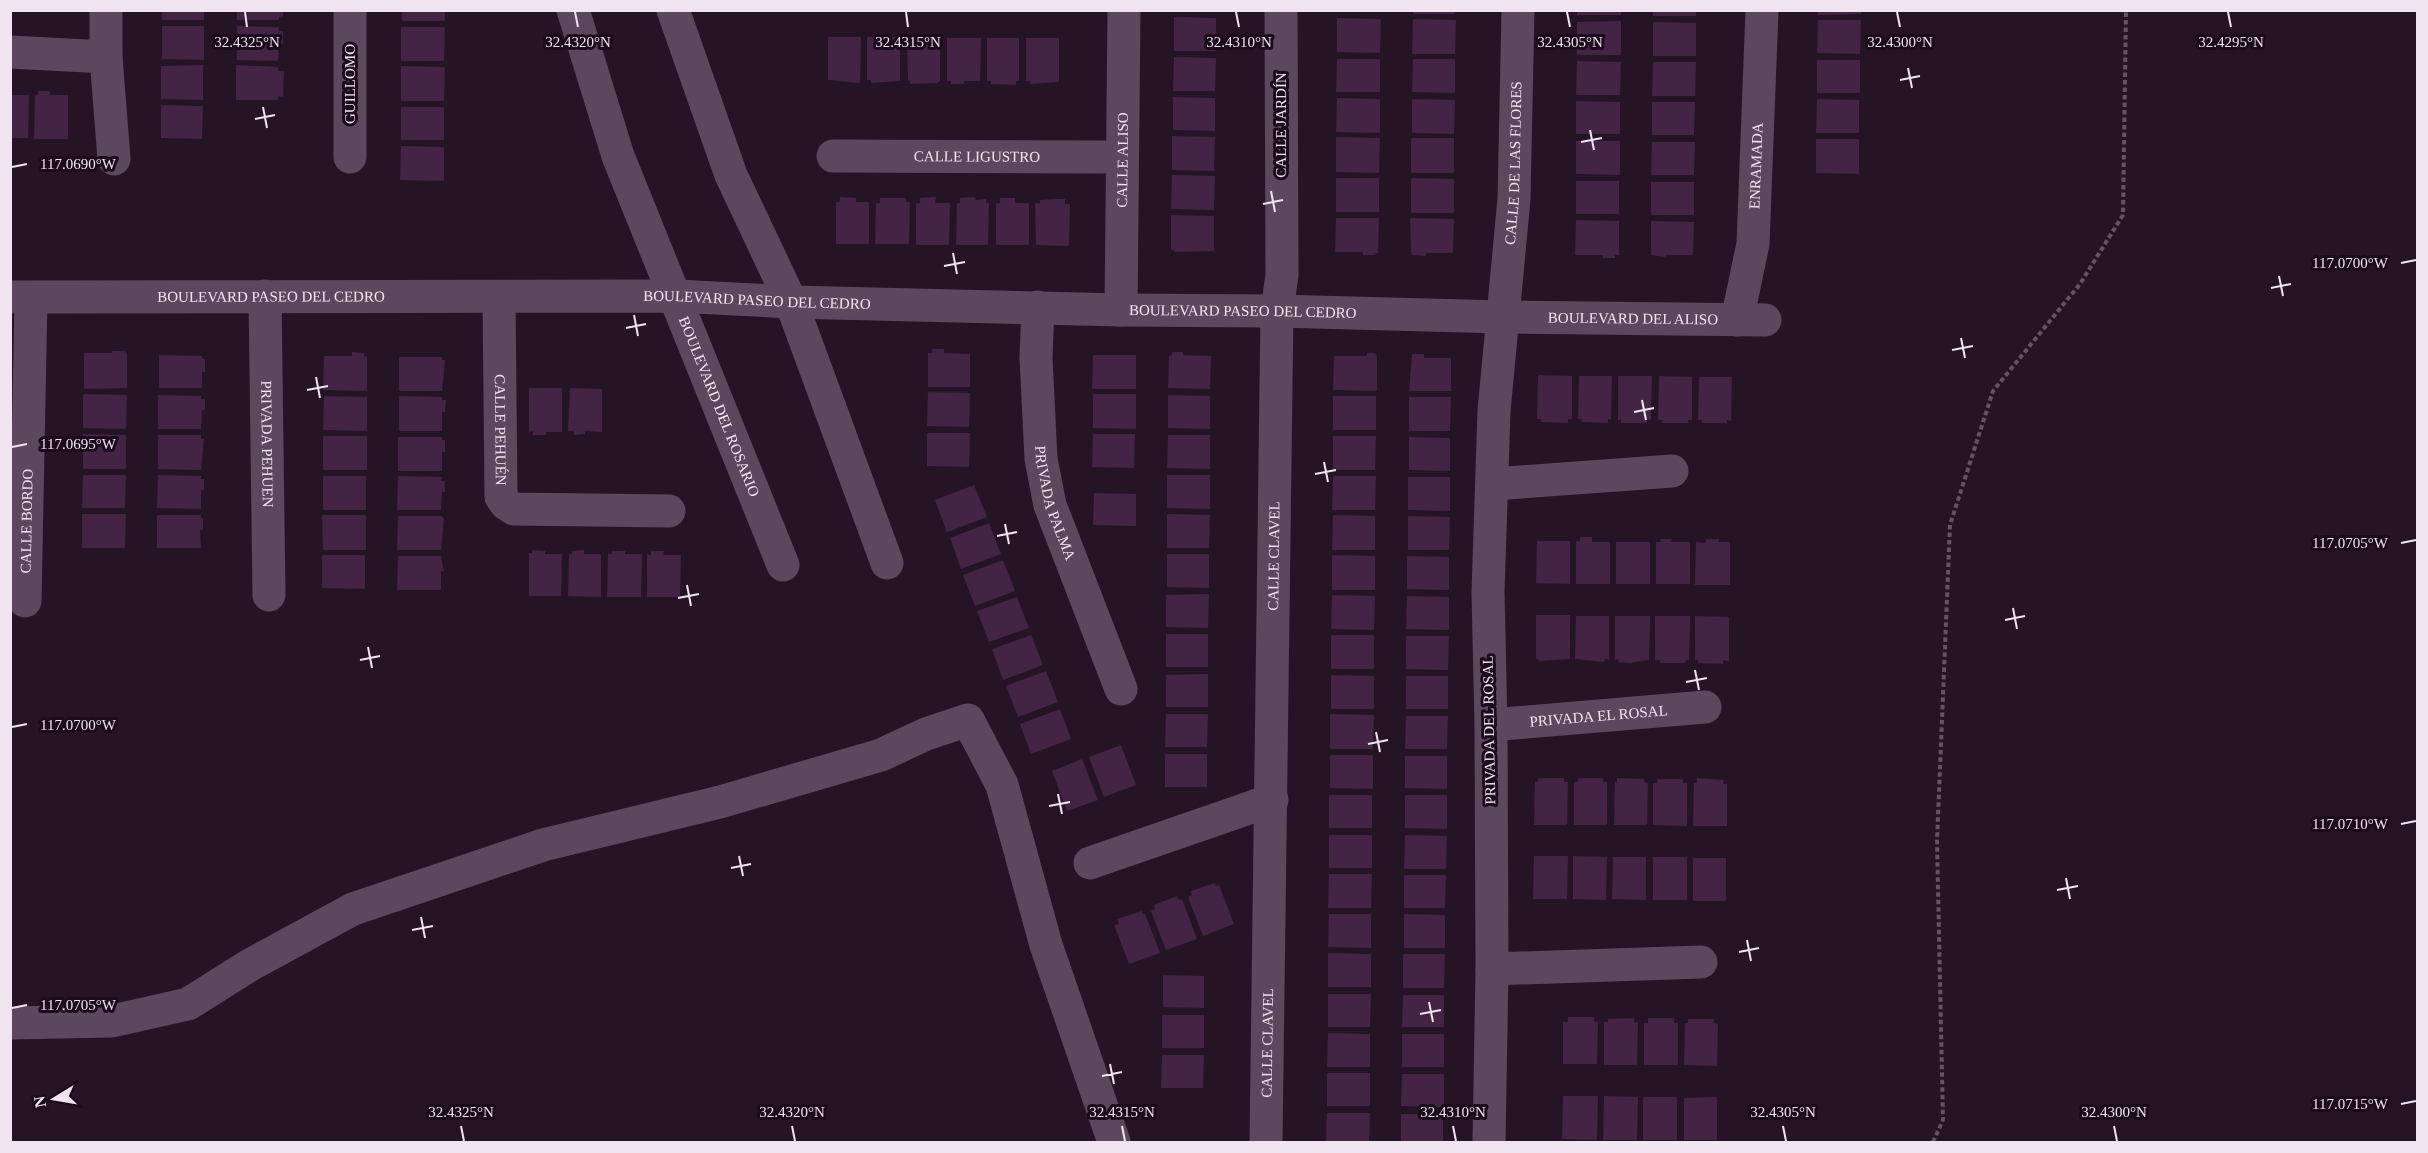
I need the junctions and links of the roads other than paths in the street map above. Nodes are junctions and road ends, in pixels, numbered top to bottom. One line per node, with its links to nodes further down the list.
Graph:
1 (106, 10): 10 (street)
2 (350, 10): 12 (street, GUILLOMO)
3 (573, 10): 16 (street, BOULEVARD DEL ROSARIO)
4 (673, 10): 19 (street)
5 (1124, 10): 13 (street, CALLE ALISO)
6 (1281, 10): 22 (street, CALLE JARDÍN)
7 (1518, 10): 23 (street, CALLE DE LAS FLORES)
8 (1762, 10): 24 (street, ENRAMADA)
9 (10, 52): 10 (street)
10 (106, 57): 14 (street)
11 (833, 156): 13 (street, CALLE LIGUSTRO)
12 (350, 157)
13 (1122, 157): 21 (street, CALLE ALISO)
14 (114, 159)
15 (265, 296): 17 (street, BOULEVARD PASEO DEL CEDRO); 18 (street, BOULEVARD PASEO DEL CEDRO); 30 (street, PRIVADA PEHUEN)
16 (676, 296): 18 (street, BOULEVARD PASEO DEL CEDRO); 19 (street, BOULEVARD PASEO DEL CEDRO); 29 (street, BOULEVARD DEL ROSARIO)
17 (21, 298): 31 (street, CALLE BORDO)
18 (499, 298): 27 (street, CALLE PEHUÉN)
19 (791, 302): 20 (street, BOULEVARD PASEO DEL CEDRO); 28 (street)
20 (1038, 307): 21 (street, BOULEVARD PASEO DEL CEDRO); 32 (street, PRIVADA PALMA)
21 (1121, 310): 22 (street, BOULEVARD PASEO DEL CEDRO)
22 (1277, 311): 23 (street, BOULEVARD PASEO DEL CEDRO); 35 (street, CALLE CLAVEL)
23 (1503, 317): 24 (street, BOULEVARD DEL ALISO); 26 (street, PRIVADA DEL ROSAL)
24 (1751, 320)
25 (1672, 471): 26 (street)
26 (1493, 484): 34 (street, PRIVADA DEL ROSAL)
27 (669, 511)
28 (887, 563)
29 (783, 565)
30 (269, 595)
31 (25, 601)
32 (1121, 689)
33 (1705, 706): 34 (street, PRIVADA EL ROSAL)
34 (1491, 725): 38 (street, PRIVADA DEL ROSAL)
35 (1272, 800): 36 (street); 41 (street, CALLE CLAVEL)
36 (1090, 862)
37 (1701, 962): 38 (street)
38 (1492, 969): 42 (street, PRIVADA DEL ROSAL)
39 (10, 1023): 40 (street)
40 (1113, 1143)
41 (1266, 1143)
42 (1489, 1143)

